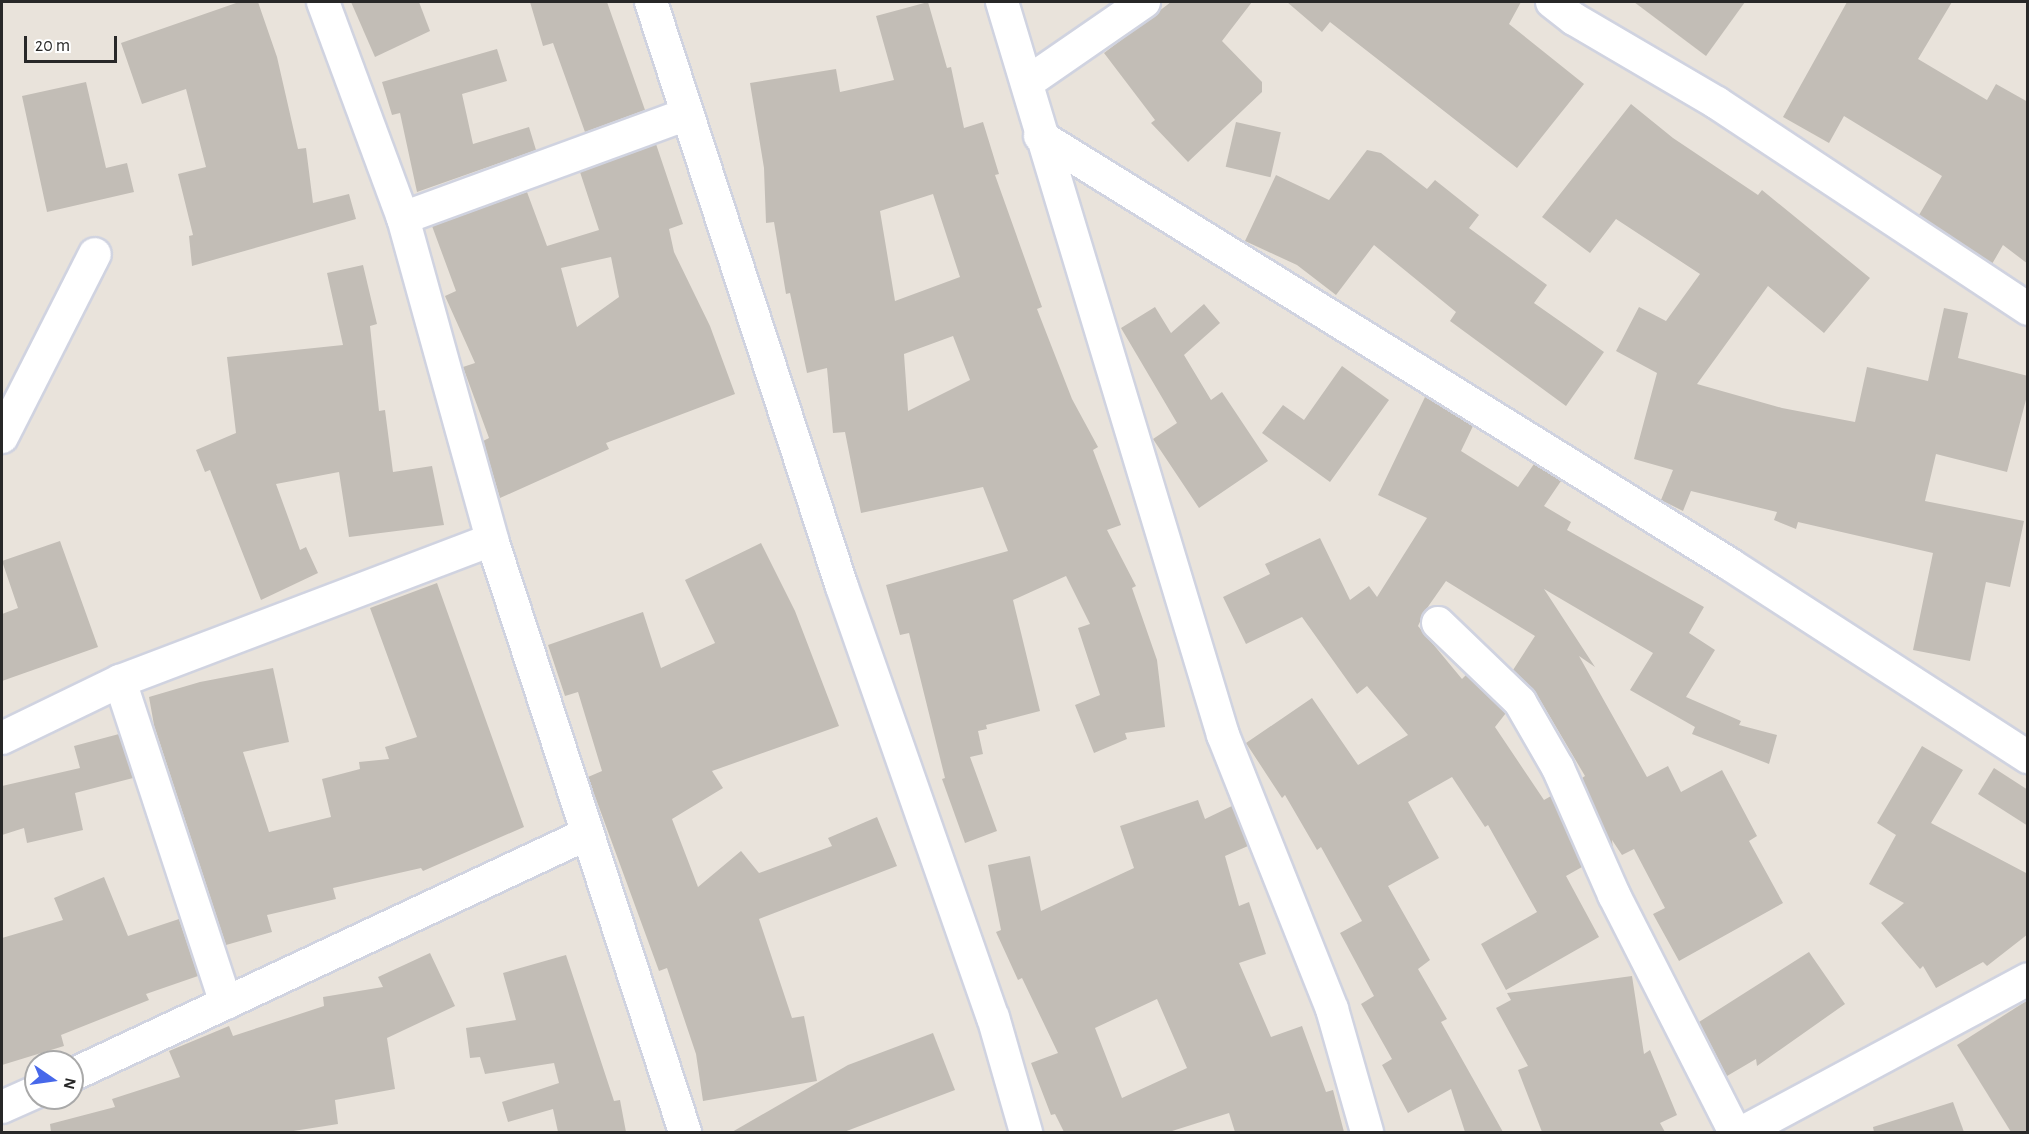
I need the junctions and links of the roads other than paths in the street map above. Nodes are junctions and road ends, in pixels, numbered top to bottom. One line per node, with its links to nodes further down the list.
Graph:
1 (323, 2): 9 (street)
2 (651, 2): 7 (street)
3 (1002, 2): 6 (street)
4 (1144, 2): 6 (street)
5 (1552, 2): 11 (street)
6 (1028, 82): 8 (street)
7 (687, 114): 9 (street); 25 (street)
8 (1040, 136): 17 (street); 26 (street)
9 (403, 218): 13 (street)
10 (95, 254): 12 (street)
11 (2028, 309)
12 (2, 437)
13 (492, 540): 15 (street); 18 (street)
14 (1438, 623): 27 (street)
15 (120, 681): 16 (street); 20 (street)
16 (2, 738)
17 (2028, 757)
18 (587, 834): 20 (street); 24 (street)
19 (2028, 979): 28 (street)
20 (226, 1004): 21 (street)
21 (84, 1069)
22 (24, 1097): 23 (street)
23 (2, 1107)
24 (685, 1132)
25 (1026, 1132)
26 (1367, 1132)
27 (1735, 1132)
28 (1743, 1132)

